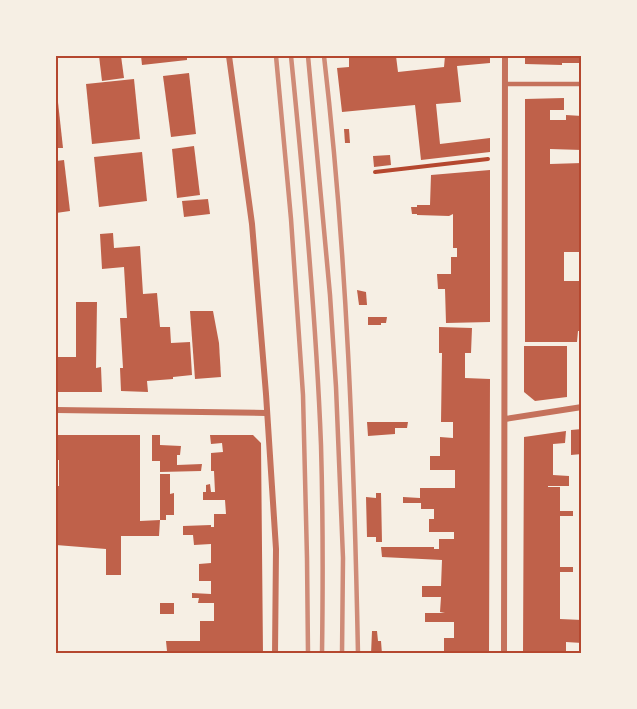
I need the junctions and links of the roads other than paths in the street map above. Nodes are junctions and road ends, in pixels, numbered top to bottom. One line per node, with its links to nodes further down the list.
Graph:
1 (229, 56): 7 (street)
2 (505, 56): 3 (street)
3 (505, 84): 4 (lane); 8 (street)
4 (582, 84)
5 (582, 407): 8 (street)
6 (56, 410): 7 (street)
7 (266, 412): 9 (street)
8 (505, 419): 10 (street)
9 (275, 654)
10 (504, 654)

